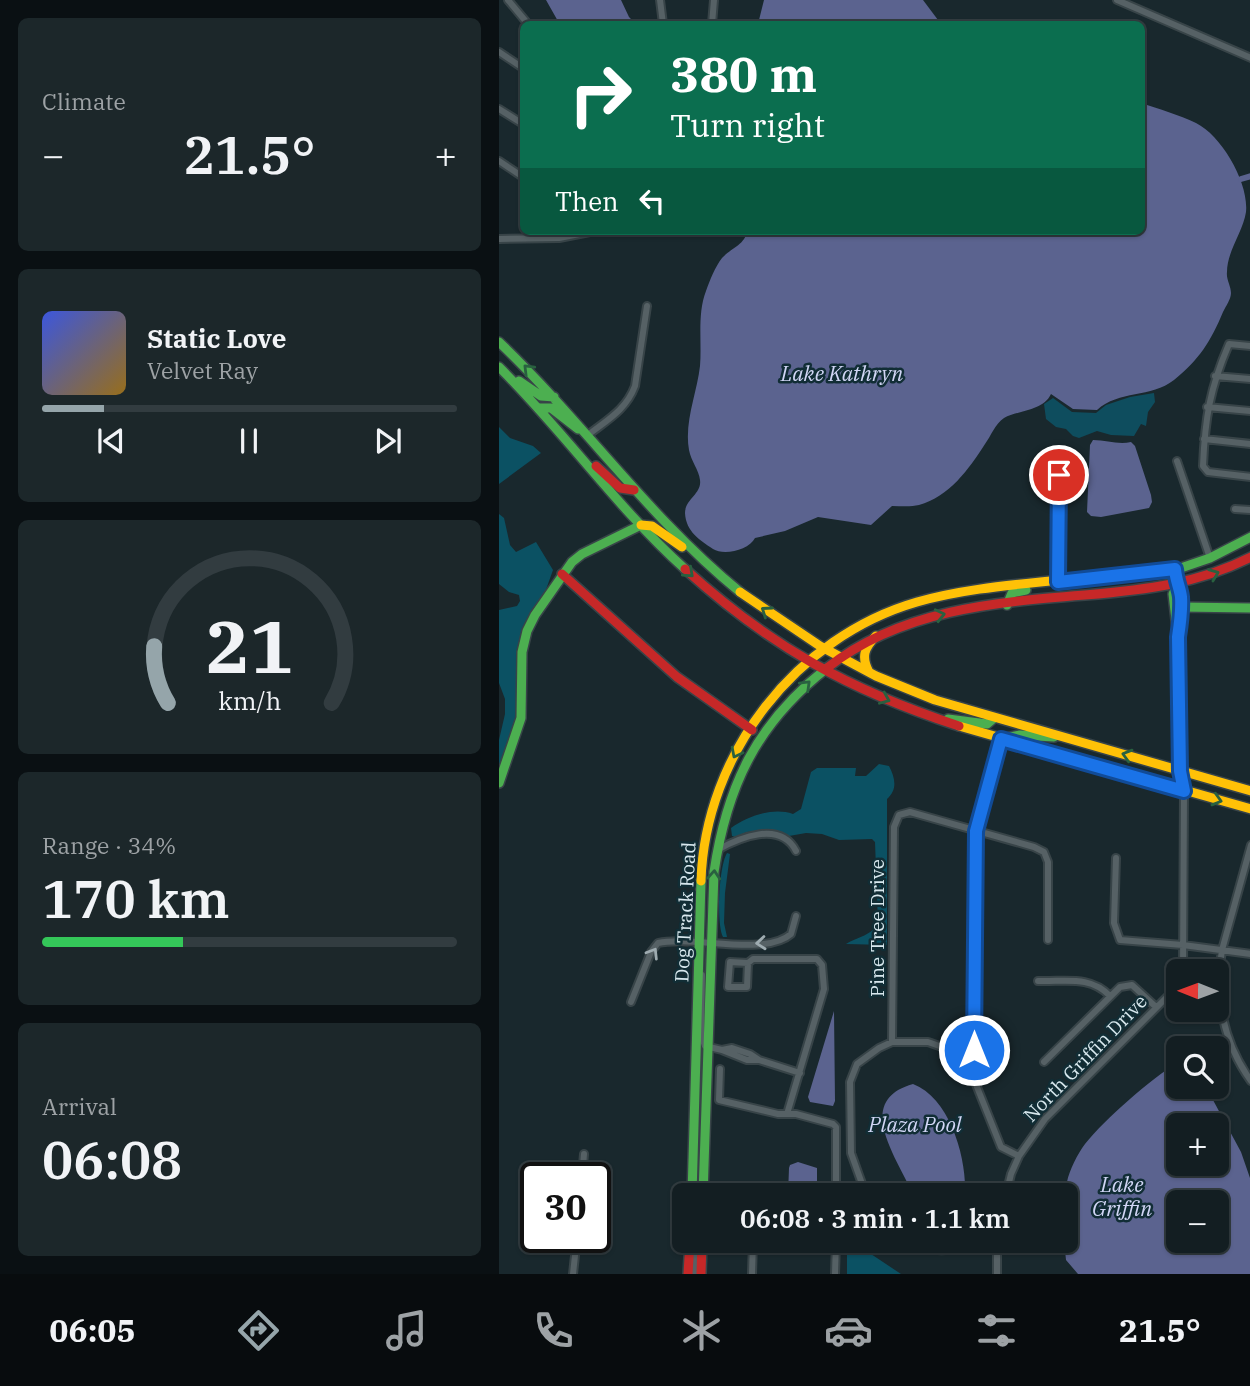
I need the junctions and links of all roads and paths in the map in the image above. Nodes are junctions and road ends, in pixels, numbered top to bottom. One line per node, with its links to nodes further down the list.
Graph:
1 (508, 0): 5 (street)
2 (660, 0): 6 (street)
3 (714, 0): 7 (street)
4 (1117, 0): 9 (street)
5 (526, 21)
6 (663, 21)
7 (712, 21)
8 (499, 52): 10 (street)
9 (1250, 58)
10 (520, 66)
11 (499, 108): 12 (street)
12 (520, 122)
13 (499, 161): 14 (street)
14 (520, 175)
15 (574, 235): 16 (street)
16 (499, 240)
17 (647, 306): 27 (street)
18 (499, 342): 23 (main road, one-way to 18)
19 (1250, 346): 21 (street)
20 (503, 370): 23 (main road); 25 (main road)
21 (1215, 376): 22 (street); 24 (street)
22 (1250, 379)
23 (554, 397): 27 (main road)
24 (1207, 407): 26 (street); 28 (street)
25 (540, 408): 27 (main road); 30 (main road)
26 (1250, 411)
27 (588, 435): 34 (main road)
28 (1204, 439): 29 (street); 33 (street)
29 (1250, 444)
30 (582, 455): 34 (main road); 37 (main road)
31 (1177, 461): 41 (street)
32 (1059, 475): 44 (street)
33 (1250, 477)
34 (634, 490): 40 (main road)
35 (1235, 509): 36 (street)
36 (1250, 510)
37 (641, 525): 40 (main road); 43 (main road); 53 (main road, one-way to 53)
38 (1250, 537): 41 (main road)
39 (1250, 557): 45 (main road, one-way to 39)
40 (700, 558): 51 (main road, one-way to 40)
41 (1210, 558): 42 (main road)
42 (1175, 569): 44 (main road); 45 (main road)
43 (562, 574): 58 (main road); 63 (main road)
44 (1058, 582): 46 (main road); 51 (main road, Dog Track Road)
45 (1177, 586): 46 (main road); 47 (main road); 50 (main road)
46 (1007, 604): 49 (main road, Dog Track Road, one-way to 46)
47 (1181, 607): 48 (main road); 50 (main road)
48 (1250, 608)
49 (876, 636): 52 (main road, Dog Track Road); 55 (main road)
50 (1178, 637): 62 (main road)
51 (823, 648): 52 (main road); 53 (main road, Dog Track Road)
52 (840, 658): 54 (main road, Dog Track Road); 55 (main road)
53 (807, 660): 54 (main road); 58 (main road, Dog Track Road)
54 (823, 670): 56 (main road, one-way to 56); 59 (main road, Dog Track Road, one-way to 54)
55 (869, 672): 57 (main road)
56 (930, 717): 57 (main road); 61 (main road)
57 (994, 718): 60 (main road)
58 (749, 728): 59 (main road); 74 (main road, Dog Track Road, one-way to 74)
59 (761, 735): 69 (main road, Dog Track Road)
60 (1061, 737): 61 (main road); 62 (main road, one-way to 60)
61 (1001, 739): 65 (main road); 67 (street)
62 (1180, 771): 64 (main road); 65 (main road)
63 (499, 783)
64 (1250, 790)
65 (1184, 791): 66 (main road, one-way to 66); 76 (street)
66 (1250, 809)
67 (976, 831): 73 (street); 87 (street, Pine Tree Drive); 93 (street)
68 (1250, 845): 77 (street)
69 (717, 850): 70 (street); 75 (main road, Dog Track Road, one-way to 69)
70 (796, 850)
71 (1116, 858): 76 (street)
72 (797, 916): 75 (street, one-way to 75)
73 (1048, 940)
74 (700, 943): 75 (street); 81 (main road, Dog Track Road); 85 (street, one-way to 74)
75 (711, 943): 89 (main road, Dog Track Road)
76 (1183, 945): 77 (street); 79 (street)
77 (1222, 950): 78 (street); 94 (street)
78 (1250, 954)
79 (1183, 959)
80 (748, 963): 80 (street); 92 (street)
81 (699, 964): 88 (main road, Dog Track Road); 89 (street)
82 (1038, 982): 83 (street)
83 (1110, 996): 86 (street); 90 (street)
84 (1166, 997): 86 (street, North Griffin Drive)
85 (631, 1002)
86 (1156, 1007): 97 (street, North Griffin Drive)
87 (892, 1042): 93 (street); 103 (street)
88 (697, 1048): 99 (street); 100 (main road, Dog Track Road)
89 (708, 1048): 92 (street); 99 (main road, Dog Track Road)
90 (1044, 1062)
91 (720, 1069): 95 (street)
92 (799, 1073): 95 (street)
93 (973, 1077): 97 (street)
94 (1250, 1081)
95 (787, 1114): 102 (street)
96 (584, 1154): 98 (street)
97 (1019, 1156): 104 (street, North Griffin Drive)
98 (583, 1162)
99 (704, 1177): 101 (main road, Dog Track Road)
100 (693, 1183)
101 (704, 1183)
102 (836, 1183)
103 (862, 1183)
104 (1009, 1183)
105 (575, 1253): 111 (street)
106 (692, 1253): 112 (main road)
107 (702, 1253): 113 (main road)
108 (753, 1253): 114 (street)
109 (836, 1253): 115 (street)
110 (997, 1253): 116 (street)
111 (573, 1274)
112 (691, 1274)
113 (701, 1274)
114 (752, 1274)
115 (835, 1274)
116 (997, 1274)

